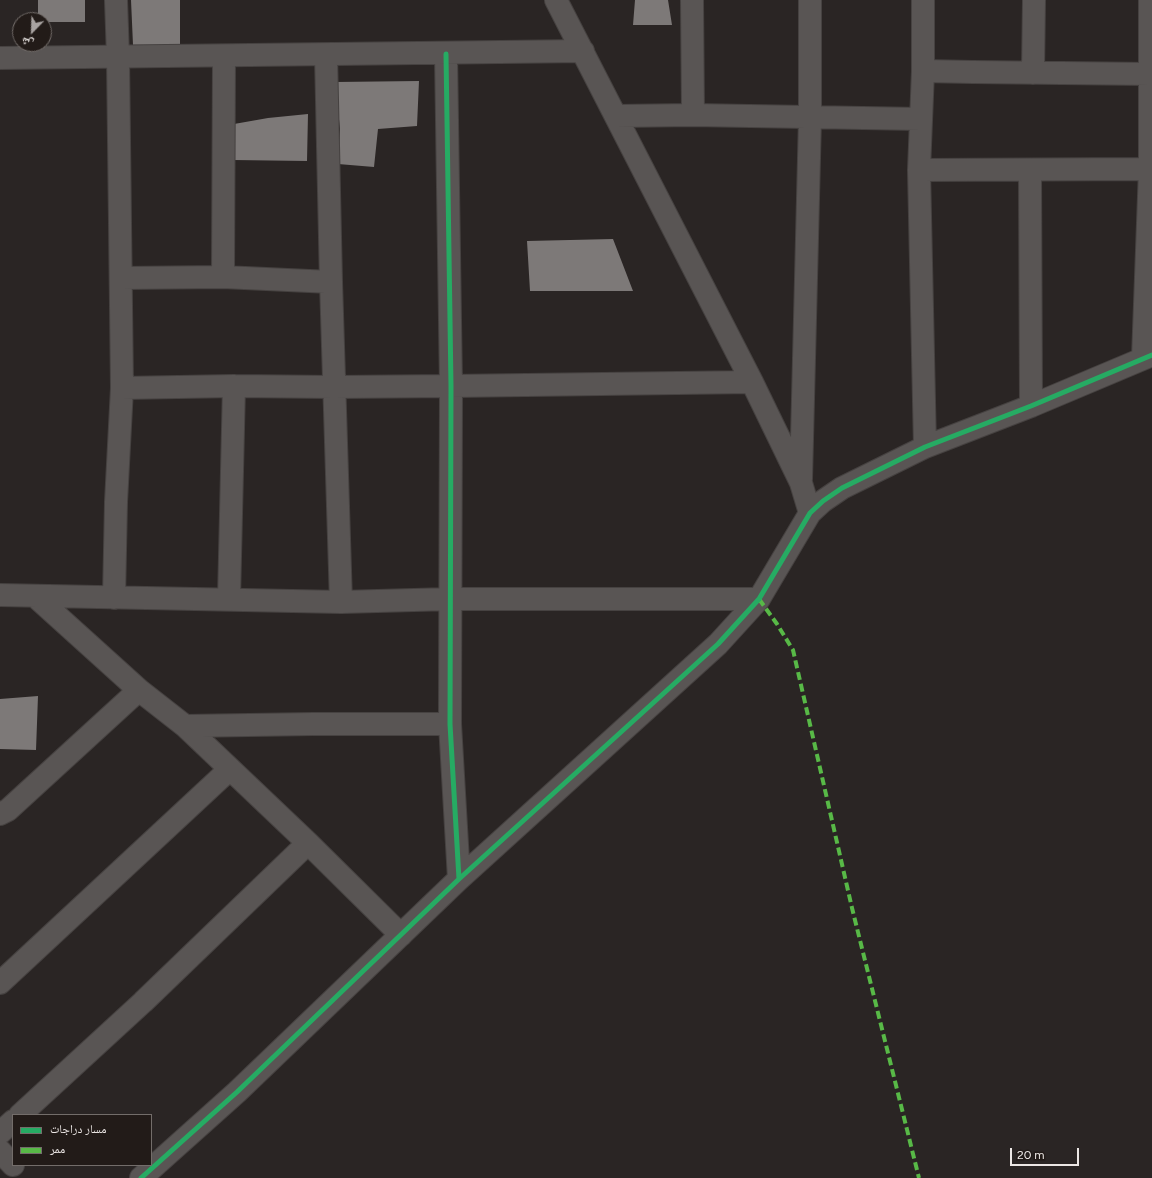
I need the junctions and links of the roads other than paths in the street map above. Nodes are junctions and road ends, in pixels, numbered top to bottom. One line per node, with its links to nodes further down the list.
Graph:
1 (116, 0): 11 (street)
2 (556, 0): 8 (street)
3 (692, 0): 17 (street)
4 (810, 0): 19 (street)
5 (923, 0): 14 (street)
6 (1034, 0): 15 (street)
7 (1150, 0): 16 (street)
8 (583, 52): 9 (street); 18 (street)
9 (446, 54): 10 (street); 31 (street)
10 (326, 55): 12 (street); 27 (street)
11 (118, 56): 12 (street); 13 (street); 26 (street)
12 (224, 56): 25 (street)
13 (0, 58)
14 (923, 71): 15 (street); 20 (street)
15 (1033, 73): 16 (street)
16 (1150, 74): 21 (street)
17 (693, 115): 18 (street); 19 (street)
18 (616, 116): 29 (street)
19 (810, 118): 20 (street); 36 (street)
20 (920, 119): 23 (street)
21 (1151, 131): 22 (street)
22 (1150, 169): 24 (street); 28 (street)
23 (919, 170): 24 (street); 35 (street)
24 (1030, 170): 34 (street)
25 (223, 277): 26 (street); 27 (street)
26 (121, 278): 33 (street)
27 (330, 282): 32 (street)
28 (1148, 356): 34 (street)
29 (752, 382): 31 (street); 36 (street)
30 (234, 386): 32 (street); 33 (street); 41 (street)
31 (451, 386): 32 (street); 42 (street)
32 (334, 387): 44 (street)
33 (122, 388): 40 (street)
34 (1031, 406): 35 (street)
35 (925, 447): 37 (street)
36 (801, 482): 37 (street)
37 (810, 513): 43 (street)
38 (0, 595): 39 (street)
39 (35, 596): 40 (street); 45 (street)
40 (114, 598): 41 (street)
41 (229, 599): 44 (street)
42 (450, 599): 43 (street); 44 (street); 46 (street)
43 (759, 599): 51 (street)
44 (341, 602)
45 (139, 690): 47 (street); 49 (street)
46 (450, 724): 47 (street); 51 (street)
47 (185, 726): 48 (street)
48 (230, 769): 50 (street); 53 (street)
49 (0, 814)
50 (308, 843): 52 (street); 54 (street)
51 (459, 879): 52 (street)
52 (401, 934): 57 (street)
53 (0, 983)
54 (21, 1114)
55 (12, 1123): 56 (street)
56 (0, 1133)
57 (141, 1178)

